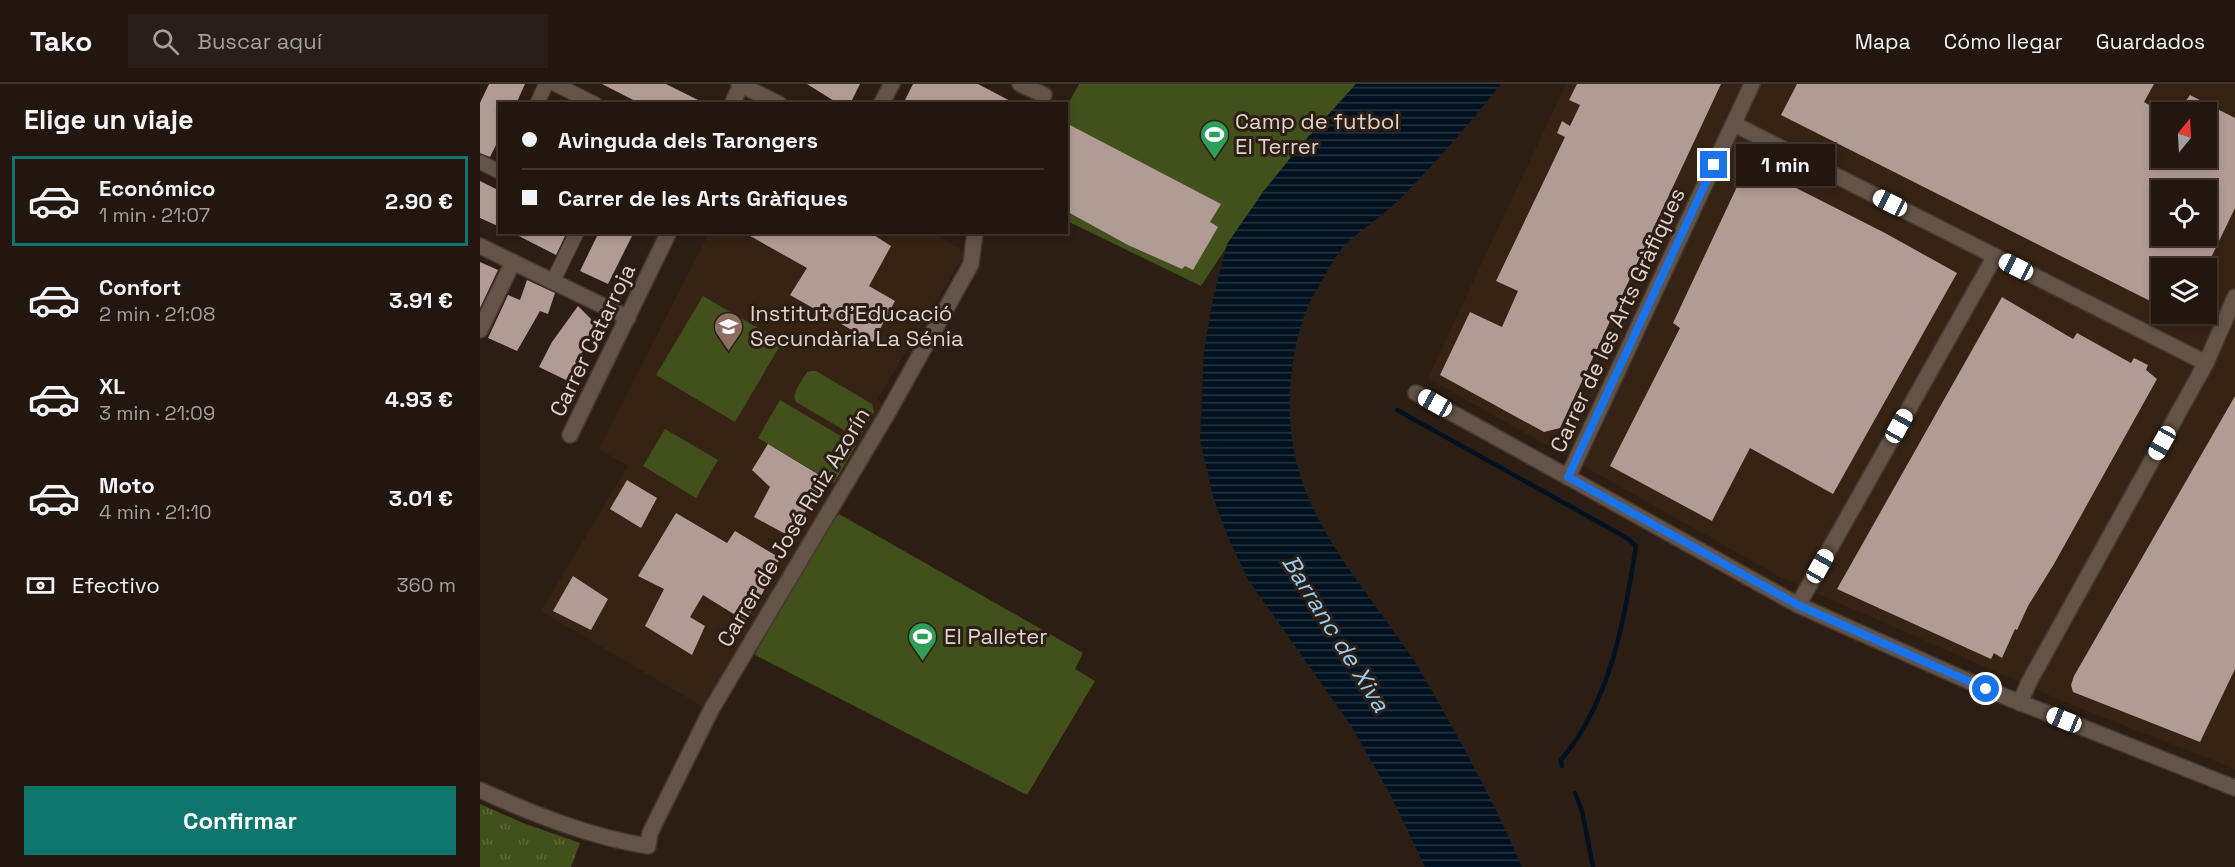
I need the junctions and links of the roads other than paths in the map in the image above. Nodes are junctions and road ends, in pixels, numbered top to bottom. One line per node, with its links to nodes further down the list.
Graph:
1 (546, 84): 8 (street)
2 (555, 84): 9 (street)
3 (741, 84): 10 (street); 11 (street)
4 (892, 84): 12 (street)
5 (1020, 84): 7 (street)
6 (1752, 84): 13 (street, Carrer de les Arts Gràfiques)
7 (1044, 94)
8 (538, 102)
9 (591, 102)
10 (733, 102)
11 (775, 102)
12 (882, 102)
13 (1734, 124): 20 (street); 29 (street, Carrer de les Arts Gràfiques)
14 (480, 162): 15 (street)
15 (498, 171)
16 (576, 234): 22 (street)
17 (668, 234): 24 (street, Carrer Catarroja)
18 (975, 234): 33 (street, Carrer de José Ruiz Azorín)
19 (480, 246): 21 (street)
20 (1995, 256): 26 (street); 30 (street)
21 (513, 262): 22 (street); 25 (street)
22 (553, 281): 24 (street)
23 (2235, 297): 26 (street)
24 (628, 318): 28 (street, Carrer Catarroja)
25 (480, 330)
26 (2206, 363): 31 (street)
27 (1416, 393): 29 (street)
28 (570, 435)
29 (1568, 477): 30 (street)
30 (1798, 605): 31 (street)
31 (2020, 703): 32 (street)
32 (2235, 788)
33 (480, 790)

